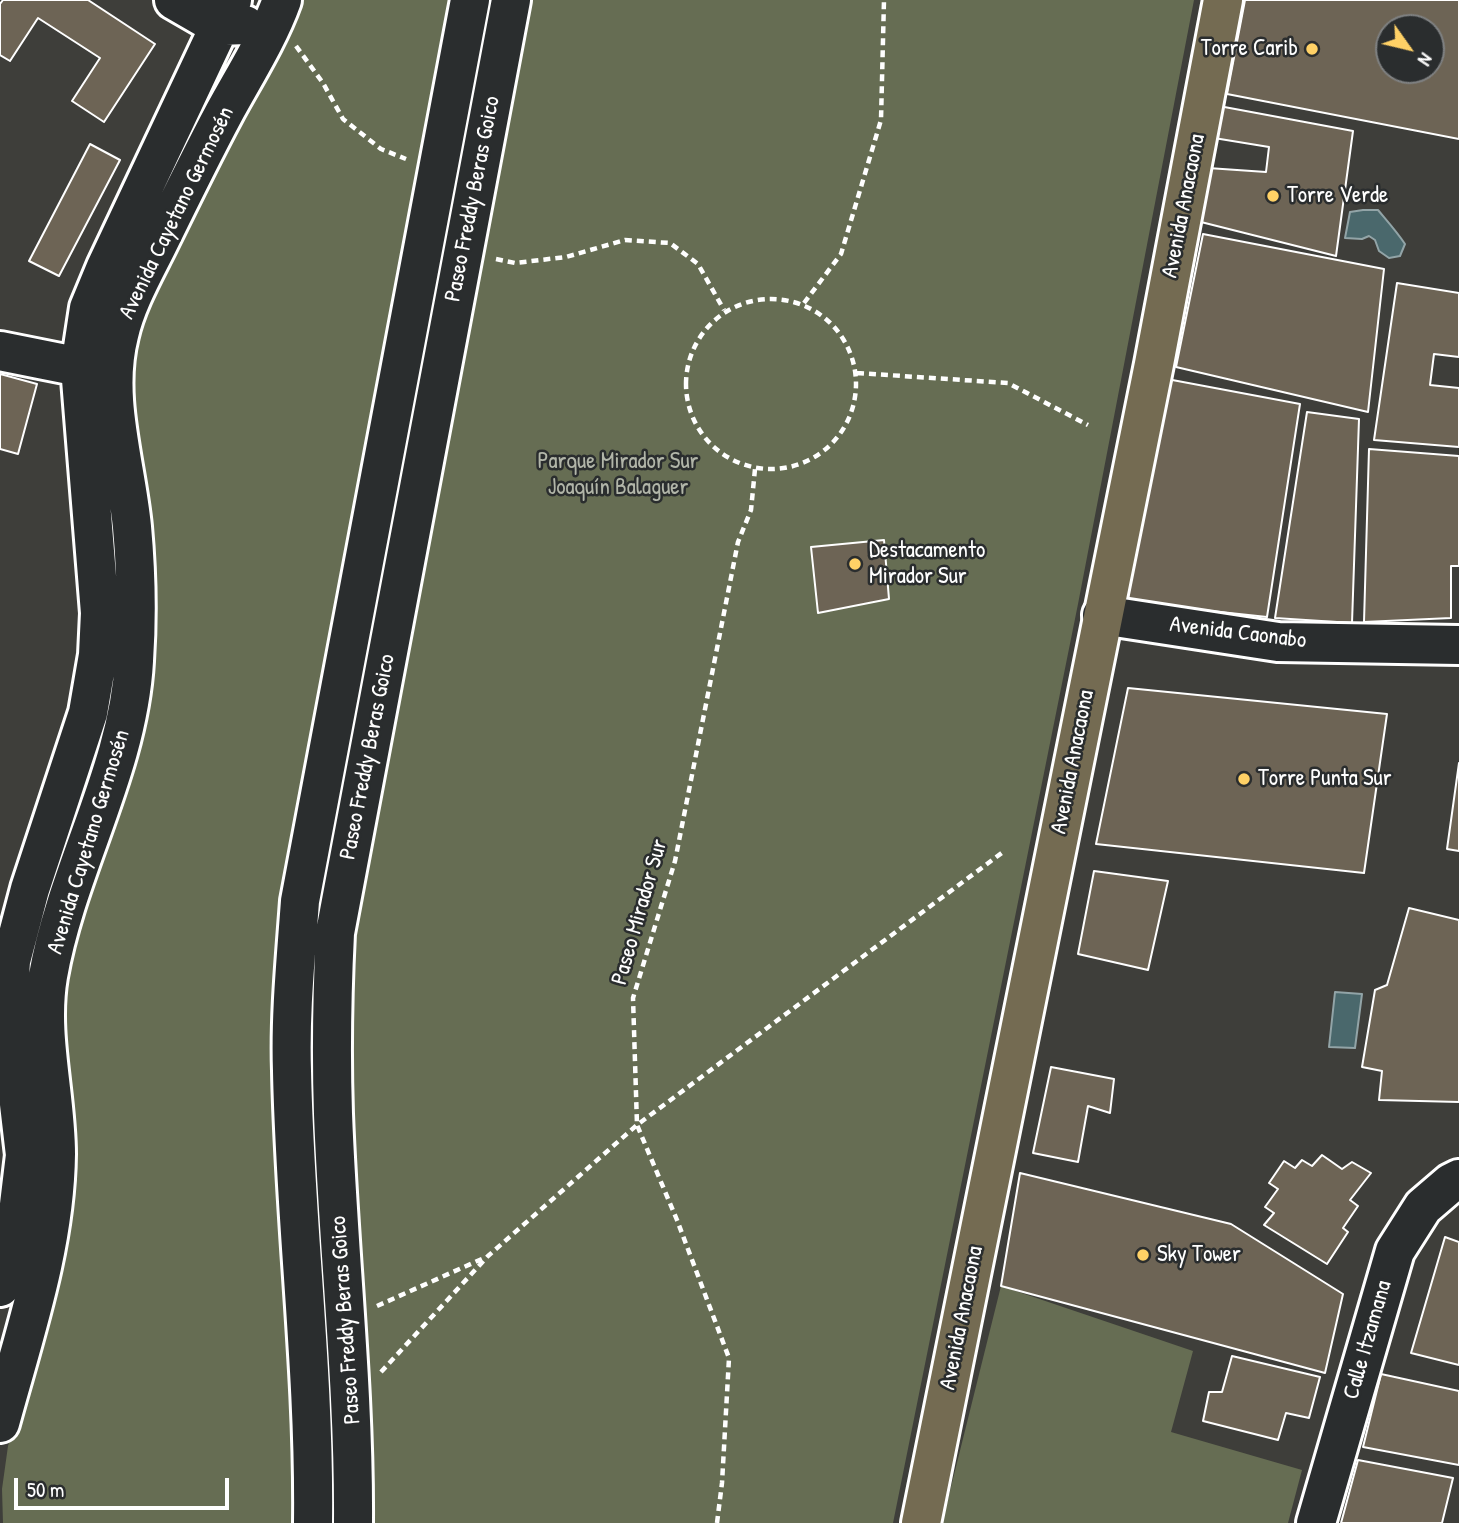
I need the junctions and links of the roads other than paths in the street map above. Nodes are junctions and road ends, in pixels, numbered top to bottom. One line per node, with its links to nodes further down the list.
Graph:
1 (174, 0): 5 (street)
2 (470, 0): 14 (street, Paseo Freddy Beras Goico)
3 (511, 0): 15 (street, Paseo Freddy Beras Goico)
4 (1223, 0): 9 (main road, Avenida Anacaona)
5 (226, 13): 6 (street); 8 (street, Avenida Cayetano Germosén)
6 (276, 13): 13 (street, Avenida Cayetano Germosén)
7 (0, 351): 8 (street)
8 (80, 367): 12 (street, Avenida Cayetano Germosén)
9 (1102, 615): 10 (street, Avenida Caonabo); 16 (main road, Avenida Anacaona)
10 (1459, 645)
11 (1459, 1179): 17 (street, Calle Itzamana)
12 (0, 1287)
13 (0, 1423)
14 (313, 1523)
15 (353, 1523)
16 (921, 1523)
17 (1316, 1523)

